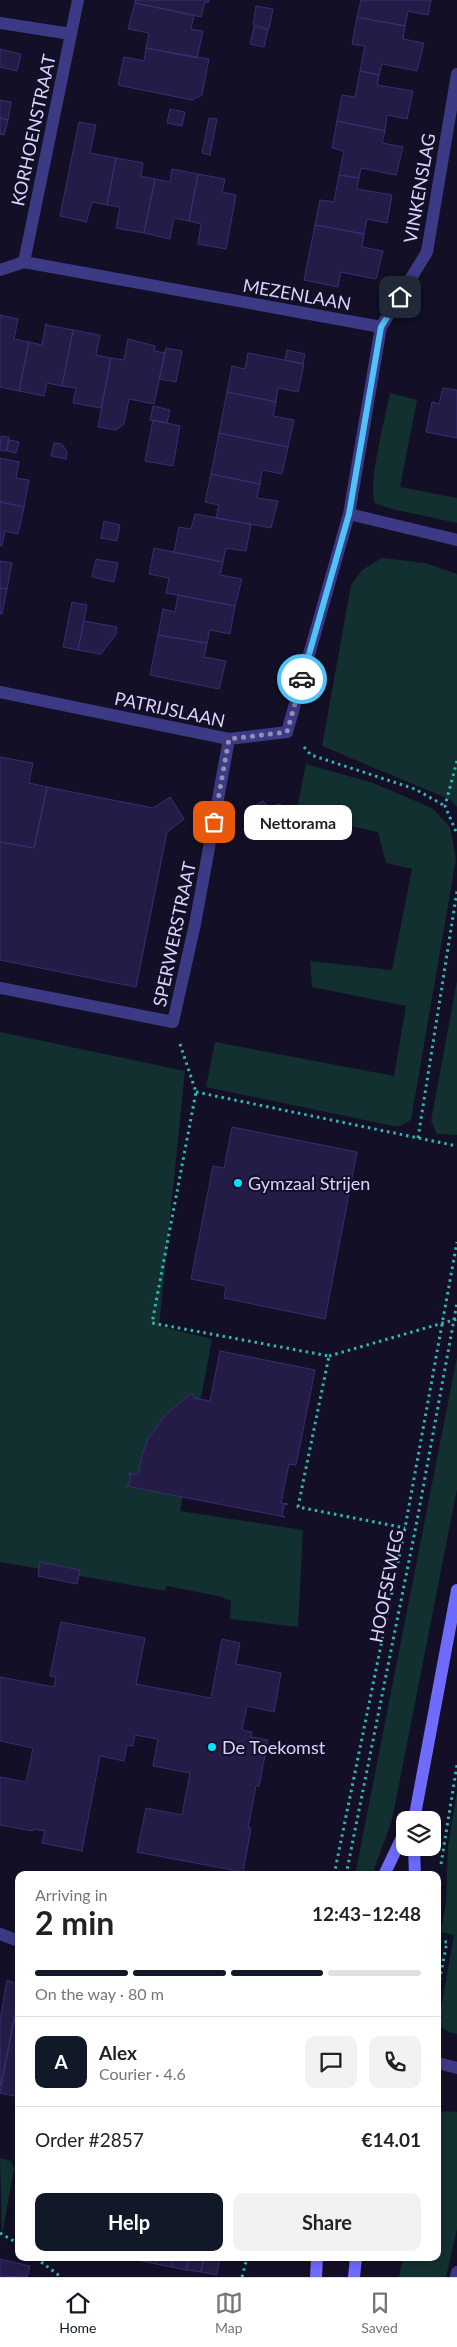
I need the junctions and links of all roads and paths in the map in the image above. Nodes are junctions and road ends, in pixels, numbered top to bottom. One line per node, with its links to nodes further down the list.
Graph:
1 (78, 0): 3 (street, KORHOENSTRAAT)
2 (0, 23): 3 (street, KORHOENSTRAAT)
3 (71, 34): 5 (street, KORHOENSTRAAT)
4 (457, 74): 7 (street, VINKENSLAG)
5 (24, 262): 6 (street, MEZENLAAN); 7 (street, MEZENLAAN)
6 (0, 270)
7 (381, 327): 8 (street)
8 (349, 514): 9 (street); 11 (street)
9 (457, 540)
10 (0, 692): 12 (street, PATRIJSLAAN)
11 (287, 732): 12 (street, PATRIJSLAAN); 14 (path)
12 (229, 739): 18 (street, SPERWERSTRAAT)
13 (457, 761): 14 (path)
14 (445, 806): 15 (path)
15 (457, 834)
16 (457, 892): 20 (path)
17 (0, 988): 18 (street, SPERWERSTRAAT)
18 (173, 1022): 19 (path)
19 (196, 1092): 20 (path); 26 (path)
20 (418, 1138): 21 (path)
21 (457, 1146)
22 (457, 1242): 25 (path)
23 (457, 1303): 24 (path, HOOFSEWEG)
24 (456, 1318): 25 (path); 34 (path, HOOFSEWEG)
25 (441, 1324): 26 (path); 27 (path)
26 (329, 1356): 27 (path)
27 (405, 1528): 33 (path)
28 (457, 1590): 30 (street)
29 (457, 1764): 37 (path)
30 (414, 1811)
31 (396, 1850): 35 (street)
32 (414, 1856): 36 (street)
33 (335, 1871)
34 (347, 1871)
35 (386, 1871)
36 (415, 1871)
37 (441, 1871)
38 (0, 1934): 39 (street)
39 (15, 1940)
40 (441, 1941): 41 (path)
41 (441, 1971)
42 (441, 2064): 43 (street)
43 (457, 2068)
44 (0, 2233): 45 (path)
45 (15, 2242)
46 (40, 2261): 51 (path)
47 (246, 2261): 52 (path)
48 (317, 2261): 53 (street)
49 (356, 2261): 54 (street)
50 (457, 2272): 55 (street)
51 (61, 2277)
52 (242, 2277)
53 (316, 2277)
54 (354, 2277)
55 (456, 2277)

